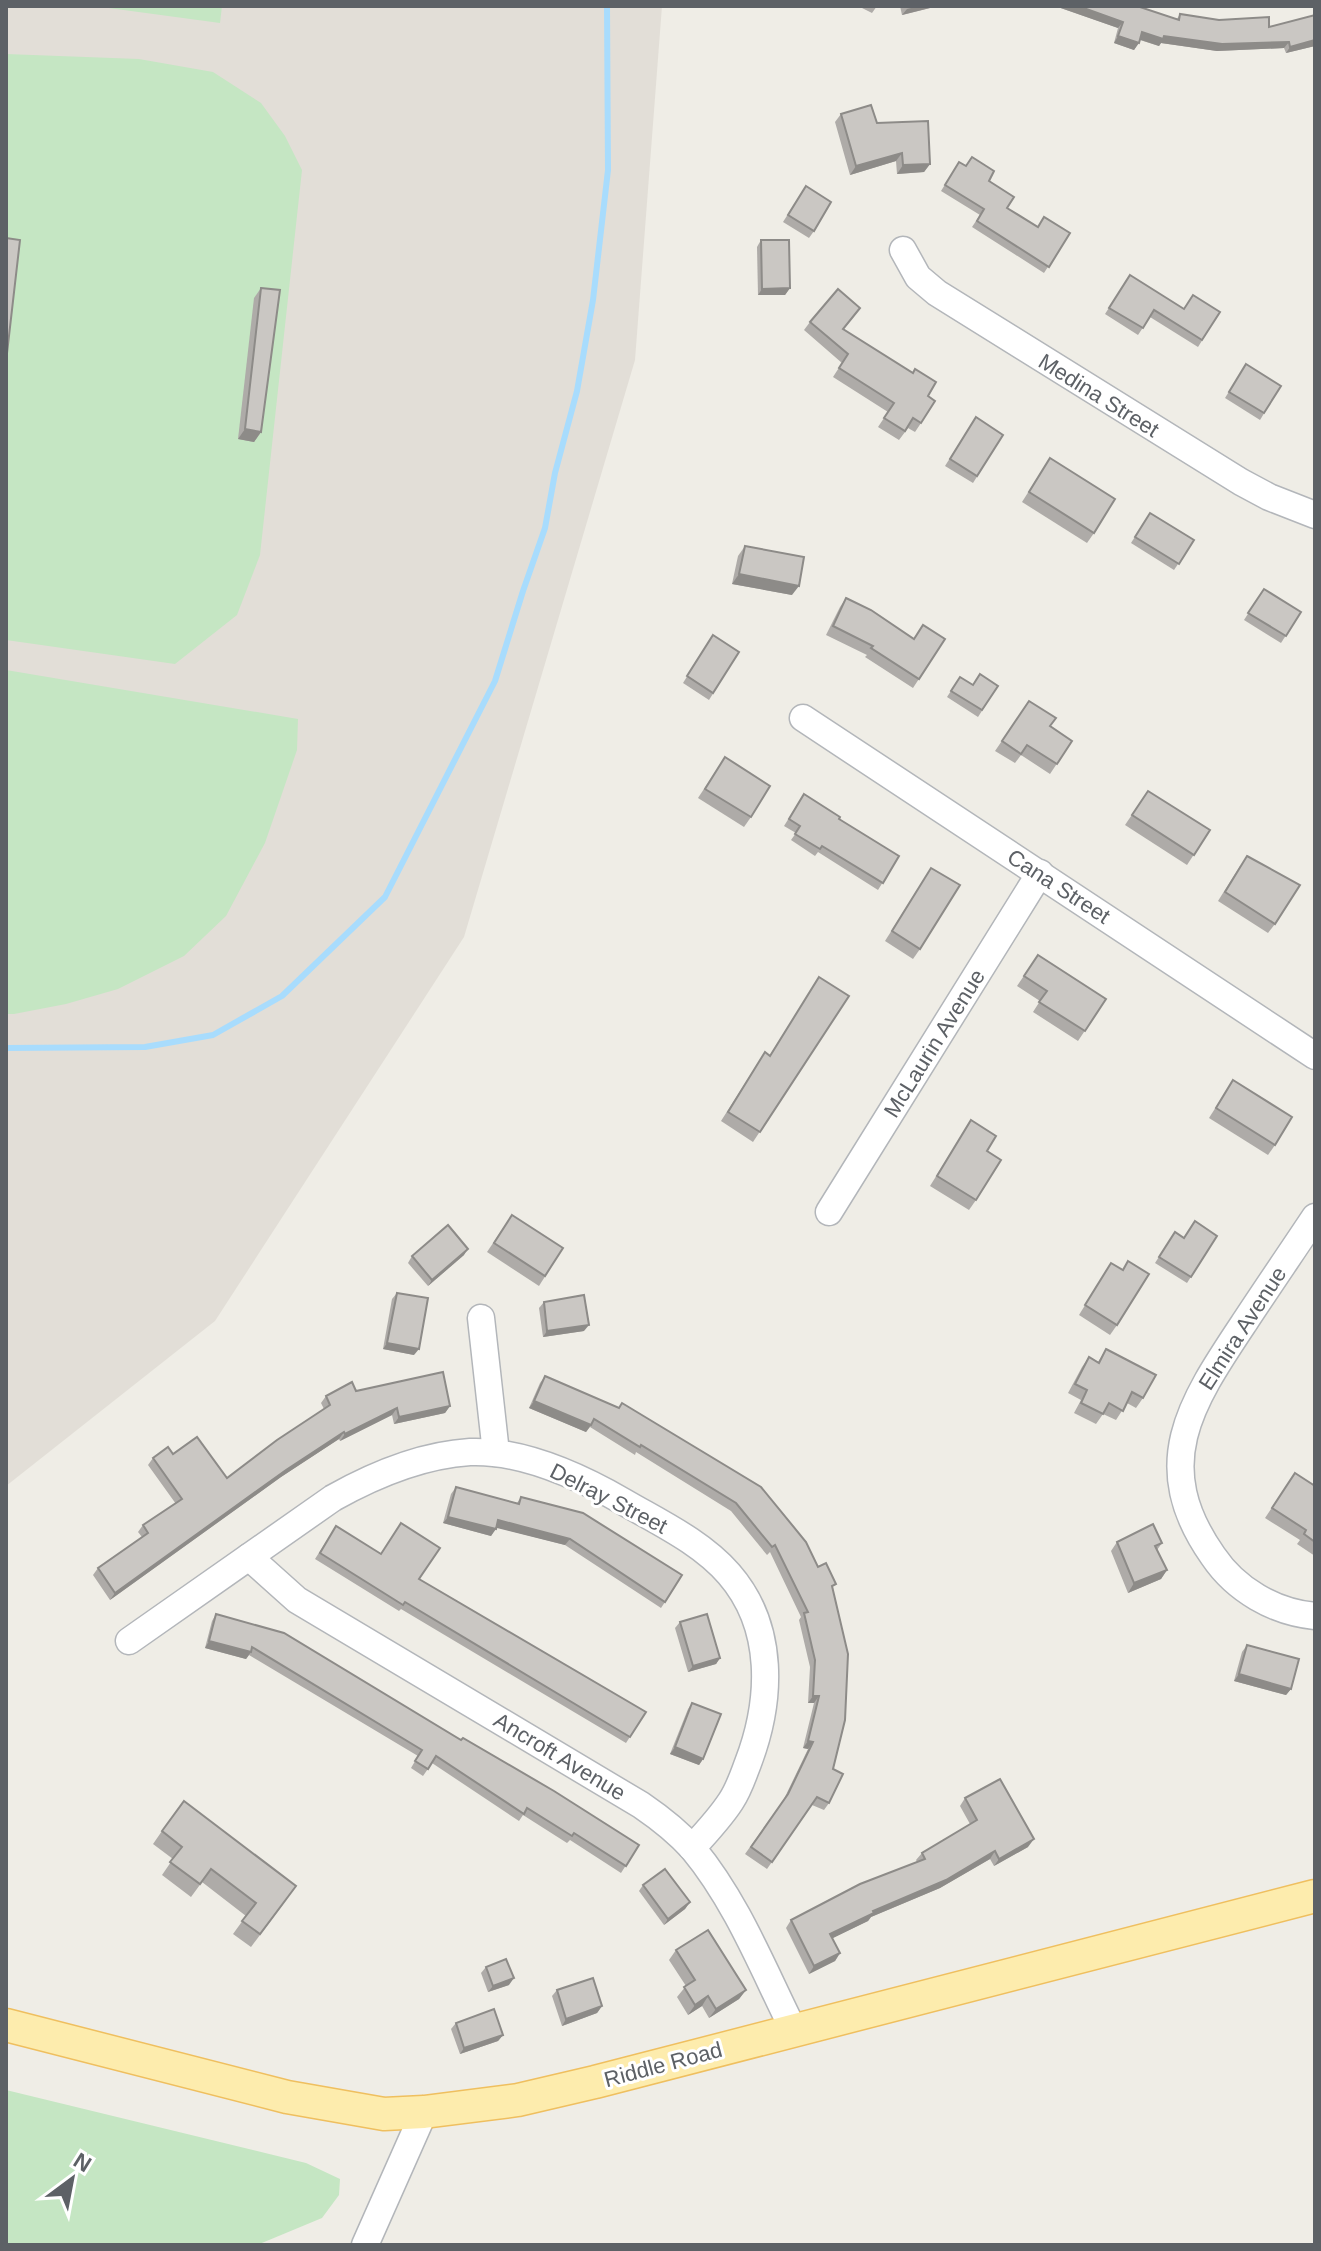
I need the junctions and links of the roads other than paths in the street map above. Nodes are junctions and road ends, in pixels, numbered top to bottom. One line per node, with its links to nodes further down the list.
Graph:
1 (903, 250): 2 (street, Medina Street)
2 (1315, 515)
3 (803, 718): 4 (street, Cana Street)
4 (1040, 873): 5 (street, Cana Street); 6 (street, McLaurin Avenue)
5 (1315, 1056)
6 (829, 1212)
7 (1315, 1217): 11 (street, Elmira Avenue)
8 (481, 1318): 9 (street)
9 (496, 1453): 10 (street, Delray Street); 13 (street, Delray Street)
10 (249, 1557): 12 (street, Delray Street); 13 (street, Ancroft Avenue)
11 (1315, 1616)
12 (129, 1641)
13 (692, 1848): 16 (street, Ancroft Avenue)
14 (1315, 1896): 16 (main road, Riddle Road)
15 (6, 2025): 17 (main road, Riddle Road)
16 (793, 2029): 17 (main road, Riddle Road)
17 (424, 2112): 18 (street)
18 (365, 2245)

